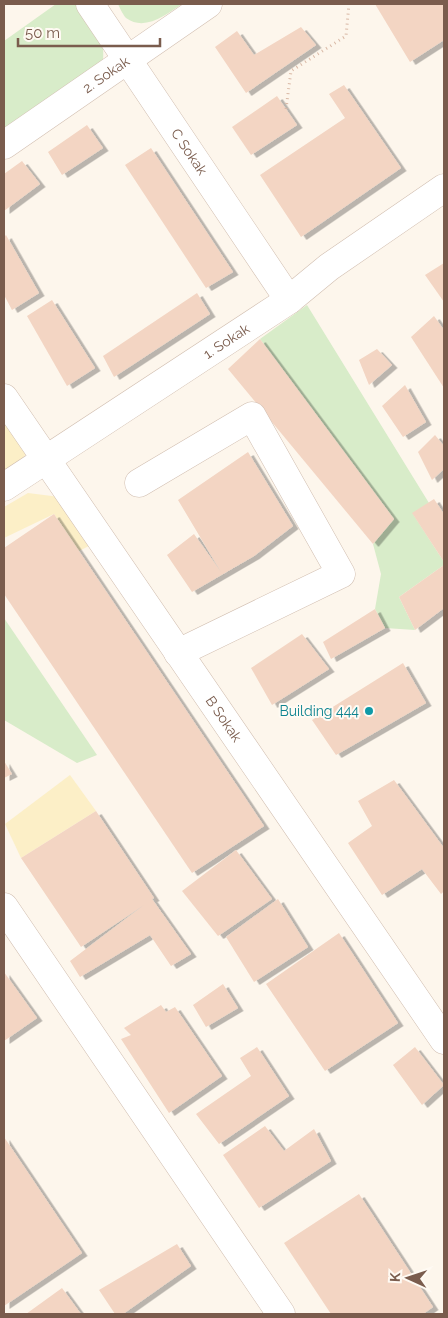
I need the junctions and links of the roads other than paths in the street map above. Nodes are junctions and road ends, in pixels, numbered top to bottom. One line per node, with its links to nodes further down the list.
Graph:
1 (90, 4): 3 (lane, C Sokak)
2 (208, 4): 3 (lane, 2. Sokak)
3 (128, 61): 4 (lane, 2. Sokak); 6 (lane, C Sokak)
4 (4, 145)
5 (444, 188): 6 (lane, 1. Sokak)
6 (288, 300): 8 (lane, 1. Sokak)
7 (4, 398): 8 (lane, B Sokak)
8 (46, 460): 10 (lane, 1. Sokak); 11 (lane, B Sokak)
9 (139, 483): 11 (lane)
10 (4, 487)
11 (178, 653): 13 (lane, B Sokak)
12 (4, 907): 14 (lane)
13 (444, 1040)
14 (281, 1314)

